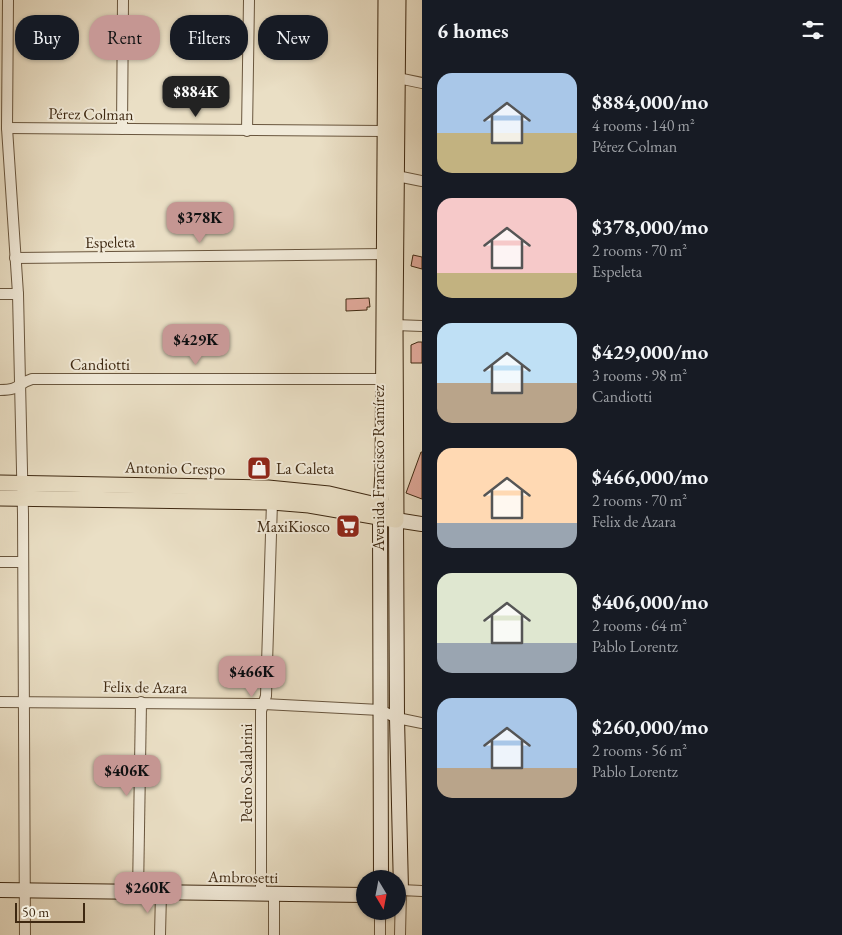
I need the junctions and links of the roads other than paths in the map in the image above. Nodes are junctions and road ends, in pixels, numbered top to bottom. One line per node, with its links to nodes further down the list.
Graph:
1 (8, 0): 8 (street)
2 (123, 0): 10 (street)
3 (248, 0): 11 (street)
4 (386, 0): 12 (main road, Avenida Francisco Ramírez)
5 (398, 0): 6 (main road, Avenida Francisco Ramírez)
6 (398, 78): 7 (street); 13 (main road, Avenida Francisco Ramírez)
7 (422, 83)
8 (4, 116): 9 (street)
9 (7, 128): 10 (street, Pérez Colman); 16 (street)
10 (122, 129): 11 (street, Pérez Colman)
11 (247, 131): 12 (street, Pérez Colman)
12 (384, 131): 13 (main road, Avenida Francisco Ramírez)
13 (390, 175): 14 (street); 15 (main road, Avenida Francisco Ramírez); 19 (main road, Avenida Francisco Ramírez)
14 (422, 181)
15 (384, 254): 16 (street, Espeleta); 21 (main road, Avenida Francisco Ramírez)
16 (16, 258): 18 (street)
17 (0, 294): 18 (street)
18 (18, 294): 22 (street)
19 (395, 325): 20 (street); 28 (main road, Avenida Francisco Ramírez)
20 (422, 326)
21 (384, 378): 22 (street, Candiotti); 28 (main road, Avenida Francisco Ramírez)
22 (21, 385): 23 (street, Candiotti); 25 (street)
23 (0, 390)
24 (0, 484): 25 (main road)
25 (23, 490): 26 (main road); 27 (main road, Antonio Crespo); 28 (main road, Antonio Crespo); 31 (street)
26 (0, 498)
27 (272, 502): 28 (main road, Antonio Crespo); 35 (street, Pedro Scalabrini)
28 (388, 513): 29 (street, Antonio Crespo); 36 (street, Avenida Francisco Ramírez); 37 (street, Avenida Francisco Ramírez)
29 (417, 523)
30 (0, 562): 31 (street)
31 (23, 562): 33 (street)
32 (0, 702): 33 (street, Felix de Azara)
33 (24, 702): 34 (street, Felix de Azara); 42 (street)
34 (141, 702): 35 (street, Felix de Azara); 45 (street)
35 (264, 704): 36 (street, Felix de Azara); 47 (street, Pedro Scalabrini)
36 (380, 710): 37 (street); 39 (street, Avenida Francisco Ramírez)
37 (397, 718): 38 (street); 40 (street, Avenida Francisco Ramírez)
38 (422, 723)
39 (380, 870)
40 (399, 870)
41 (0, 890): 42 (street, Ambrosetti)
42 (25, 890): 45 (street, Ambrosetti); 51 (street)
43 (406, 891): 44 (street)
44 (422, 891)
45 (138, 893): 46 (street, Ambrosetti)
46 (161, 893): 47 (street, Ambrosetti); 52 (street)
47 (267, 895): 48 (street, Ambrosetti); 53 (street, Pedro Scalabrini)
48 (356, 895)
49 (380, 920): 54 (street)
50 (400, 920): 55 (street, Avenida Francisco Ramírez)
51 (24, 935)
52 (160, 935)
53 (274, 935)
54 (380, 935)
55 (400, 935)

